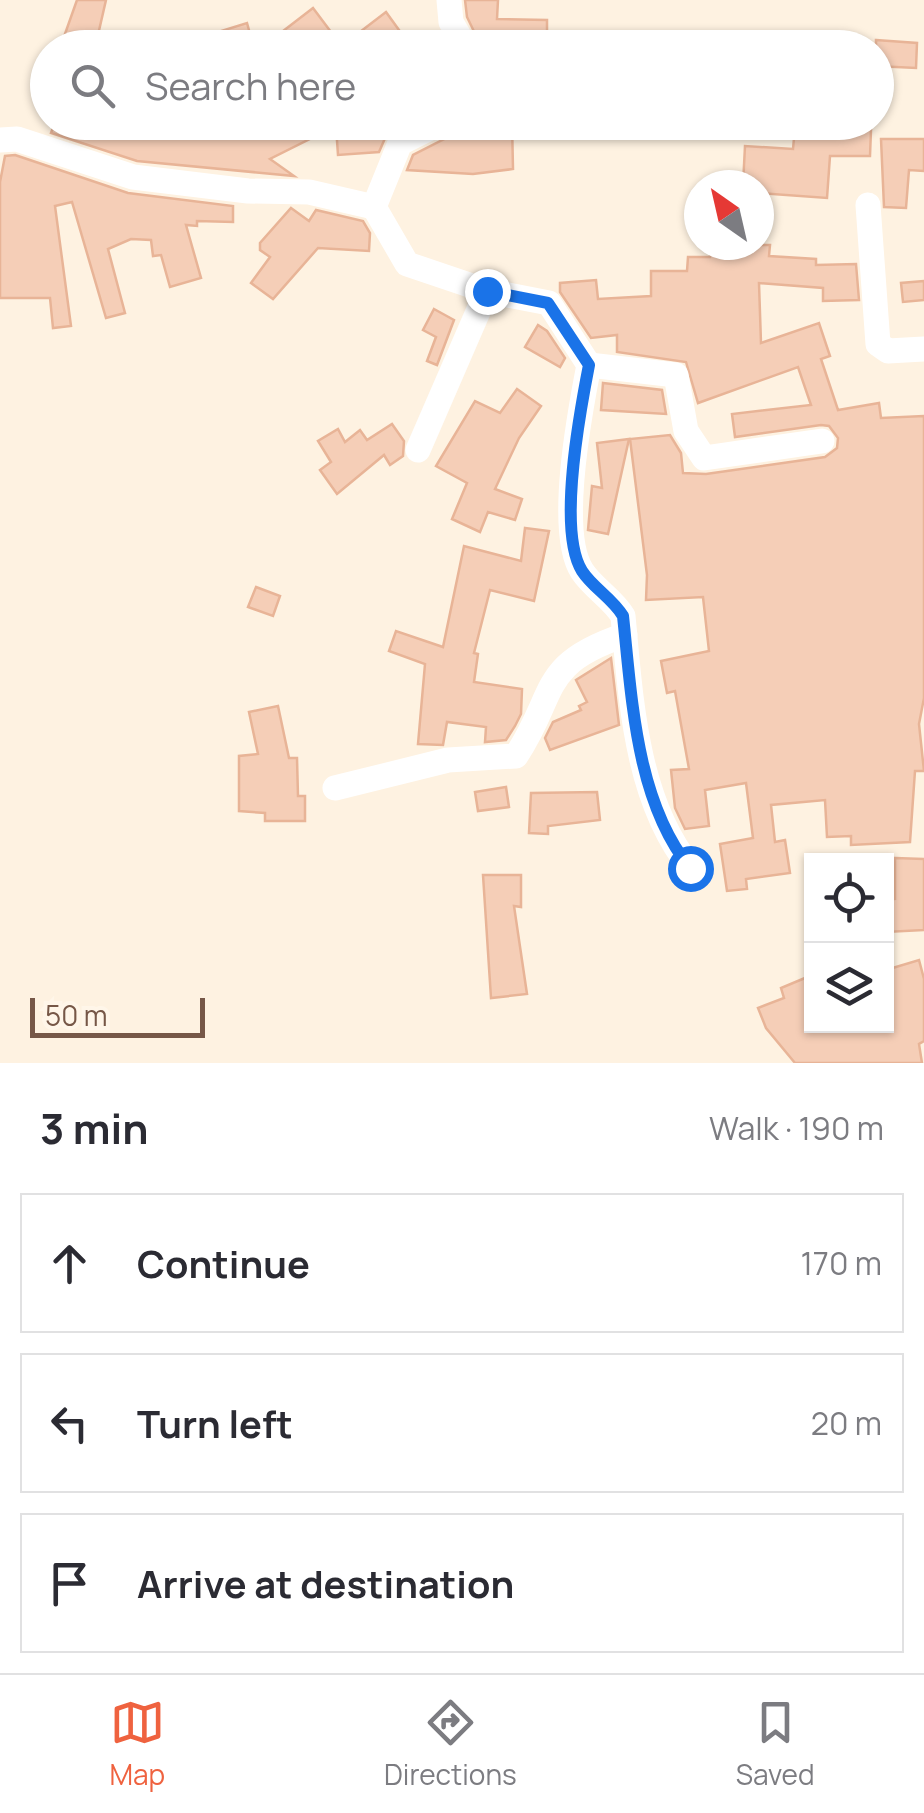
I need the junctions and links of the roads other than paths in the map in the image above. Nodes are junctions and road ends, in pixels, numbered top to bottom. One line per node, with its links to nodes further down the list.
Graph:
1 (449, 0): 2 (street)
2 (456, 30)
3 (0, 140): 6 (street)
4 (406, 140): 6 (street)
5 (868, 205): 8 (street)
6 (374, 207): 7 (street)
7 (487, 291): 9 (street); 11 (street)
8 (924, 348)
9 (589, 365): 10 (street); 12 (street)
10 (822, 441)
11 (418, 450)
12 (625, 635): 13 (street); 14 (street)
13 (335, 788)
14 (690, 868)

